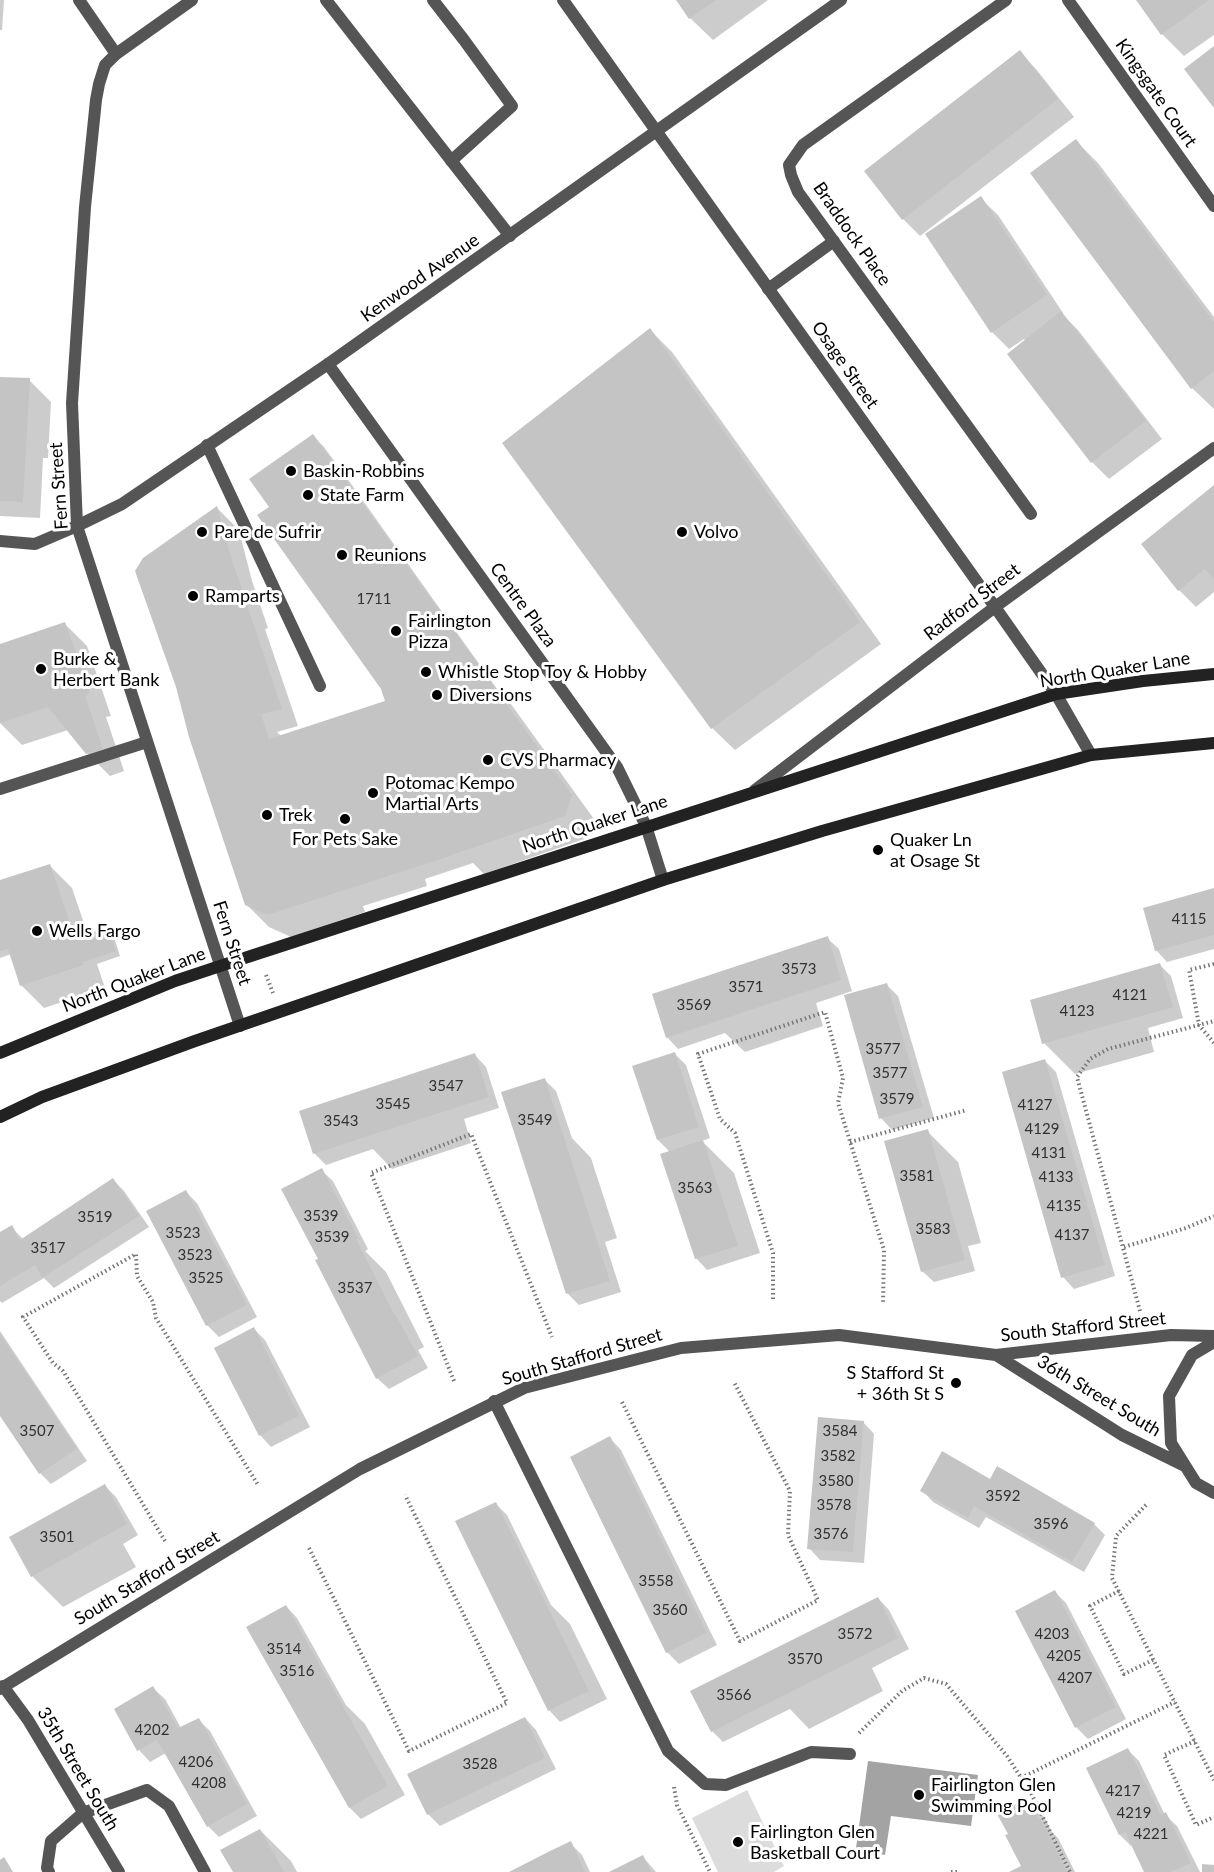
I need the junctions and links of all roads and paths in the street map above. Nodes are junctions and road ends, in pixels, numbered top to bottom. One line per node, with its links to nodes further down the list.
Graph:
1 (79, 0): 9 (street)
2 (192, 0): 9 (street, Fern Street)
3 (433, 0): 11 (street)
4 (563, 0): 10 (street, Osage Street)
5 (842, 0): 10 (street, Kenwood Avenue)
6 (1006, 0): 14 (street, Braddock Place)
7 (1068, 0): 12 (street, Kingsgate Court)
8 (330, 2): 11 (street)
9 (116, 54): 20 (street, Fern Street)
10 (656, 131): 13 (street, Kenwood Avenue); 15 (street, Osage Street)
11 (451, 161): 13 (street)
12 (1214, 206)
13 (510, 236): 16 (street, Kenwood Avenue)
14 (834, 241): 15 (street); 19 (street, Braddock Place)
15 (768, 289): 22 (street, Osage Street)
16 (328, 364): 17 (street, Kenwood Avenue); 31 (street, Centre Plaza)
17 (207, 445): 20 (street, Kenwood Avenue); 24 (street)
18 (1214, 447): 22 (street, Radford Street)
19 (1031, 514)
20 (77, 526): 21 (street, Kenwood Avenue); 26 (street, Fern Street)
21 (0, 542)
22 (995, 607): 25 (street, Osage Street); 30 (street, Radford Street)
23 (1214, 674): 25 (main road, North Quaker Lane)
24 (320, 686)
25 (1056, 694): 28 (street, Osage Street); 30 (main road, North Quaker Lane)
26 (147, 742): 29 (street); 34 (street, Fern Street)
27 (1214, 743): 28 (main road)
28 (1090, 755): 32 (main road)
29 (0, 789)
30 (755, 790): 31 (main road, North Quaker Lane)
31 (646, 826): 32 (street, Centre Plaza); 34 (main road, North Quaker Lane)
32 (663, 880): 39 (main road)
33 (1214, 963): 38 (path)
34 (220, 966): 39 (street, Fern Street); 41 (main road, North Quaker Lane)
35 (266, 975): 36 (path)
36 (273, 993)
37 (1214, 1021): 38 (path)
38 (1199, 1025): 40 (path); 46 (path)
39 (240, 1026): 43 (main road)
40 (1214, 1043)
41 (0, 1053)
42 (967, 1110): 44 (path)
43 (0, 1117)
44 (850, 1142): 47 (path); 48 (path)
45 (1214, 1216): 46 (path)
46 (1124, 1247): 49 (path)
47 (773, 1299)
48 (883, 1304)
49 (1140, 1311)
50 (1214, 1336): 53 (street, South Stafford Street)
51 (552, 1337): 54 (path)
52 (1214, 1342): 58 (street)
53 (996, 1355): 56 (street, South Stafford Street); 58 (street, 36th Street South)
54 (454, 1381)
55 (734, 1382): 57 (path)
56 (494, 1401): 67 (street, South Stafford Street); 70 (street)
57 (622, 1402)
58 (1185, 1466): 60 (street)
59 (258, 1485): 63 (path)
60 (1213, 1493)
61 (405, 1495): 64 (path)
62 (1146, 1505): 65 (path)
63 (165, 1541)
64 (309, 1548)
65 (1119, 1591): 66 (path); 66 (path)
66 (1153, 1659): 68 (path)
67 (2, 1687): 74 (street, 35th Street South)
68 (1175, 1702): 69 (path); 72 (path)
69 (1194, 1741): 73 (path); 75 (path)
70 (668, 1751): 71 (street); 79 (path)
71 (849, 1754): 72 (path)
72 (1021, 1778): 82 (path)
73 (1214, 1780)
74 (83, 1813): 76 (street); 77 (street, 35th Street South); 78 (street)
75 (1214, 1817)
76 (49, 1872)
77 (119, 1872)
78 (205, 1872)
79 (710, 1872)
80 (951, 1872): 81 (path)
81 (960, 1872)
82 (1070, 1872)

